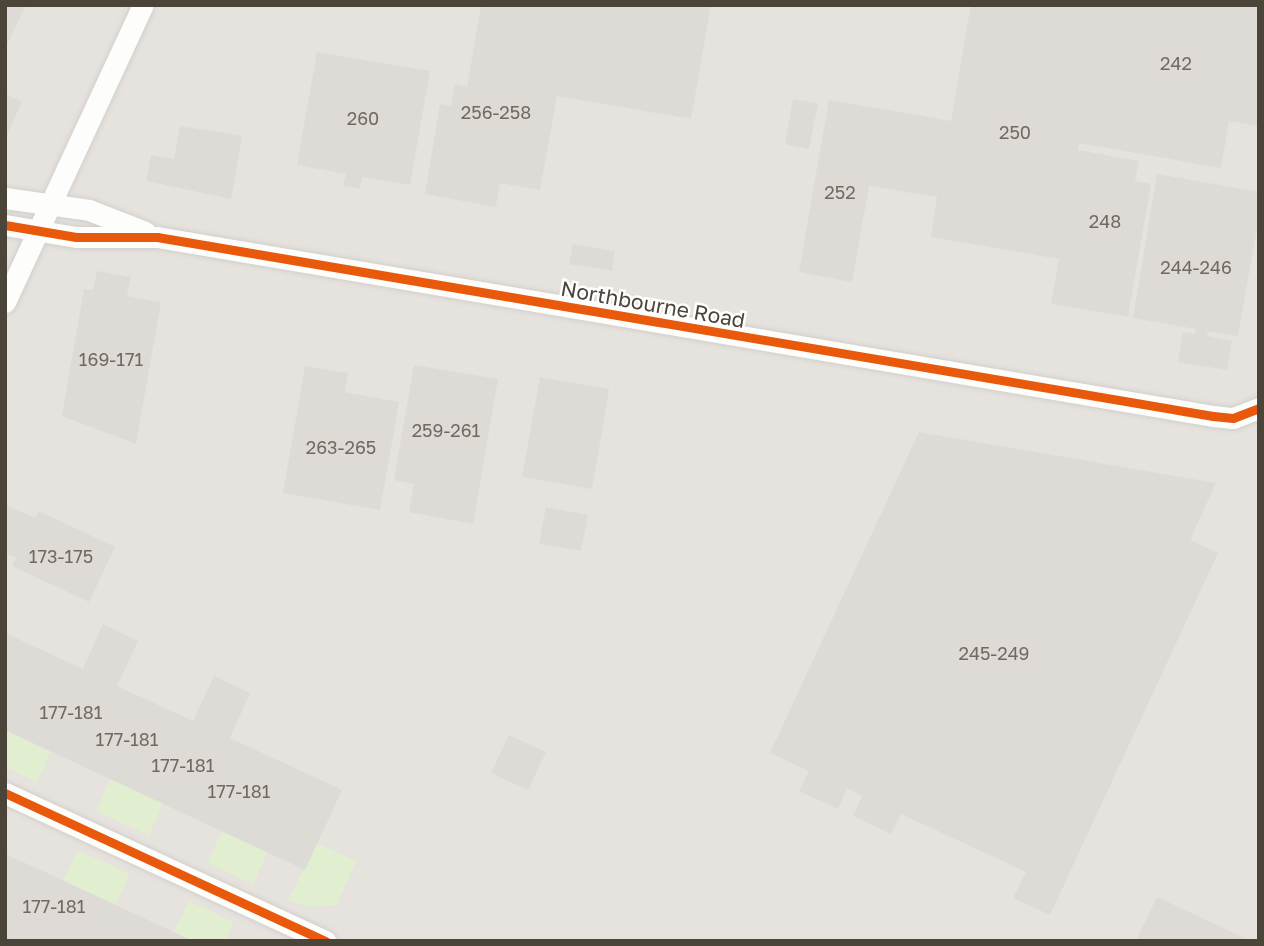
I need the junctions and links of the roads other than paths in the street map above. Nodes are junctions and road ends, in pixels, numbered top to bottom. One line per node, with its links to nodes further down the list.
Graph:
1 (143, 5): 3 (street)
2 (5, 198): 3 (street, Northbourne Road)
3 (50, 204): 5 (street); 6 (street, Northbourne Road)
4 (5, 225): 5 (street, Northbourne Road)
5 (38, 231): 6 (street, Northbourne Road); 7 (street)
6 (157, 237): 8 (street, Northbourne Road)
7 (5, 302)
8 (1259, 408)
9 (5, 793): 10 (street)
10 (325, 941)

